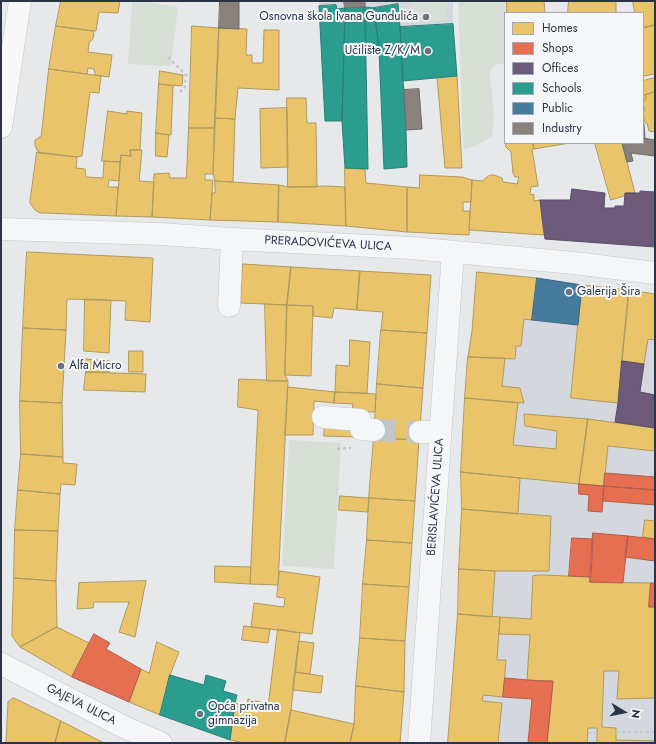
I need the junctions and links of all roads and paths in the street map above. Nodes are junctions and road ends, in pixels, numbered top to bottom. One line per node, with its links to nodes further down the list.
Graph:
1 (20, 1): 4 (main road)
2 (168, 57): 3 (path)
3 (180, 92)
4 (1, 127)
5 (1, 229): 6 (street, PRERADOVIĆEVA ULICA)
6 (232, 239): 7 (street, PRERADOVIĆEVA ULICA); 9 (street)
7 (453, 252): 8 (street, PRERADOVIĆEVA ULICA); 18 (street, BERISLAVIĆEVA ULICA)
8 (655, 273)
9 (229, 306)
10 (323, 417): 11 (street)
11 (374, 430)
12 (1, 664): 17 (street, GAJEVA ULICA)
13 (616, 732): 14 (path)
14 (655, 732)
15 (588, 733): 16 (path)
16 (597, 733)
17 (162, 743)
18 (419, 743)

